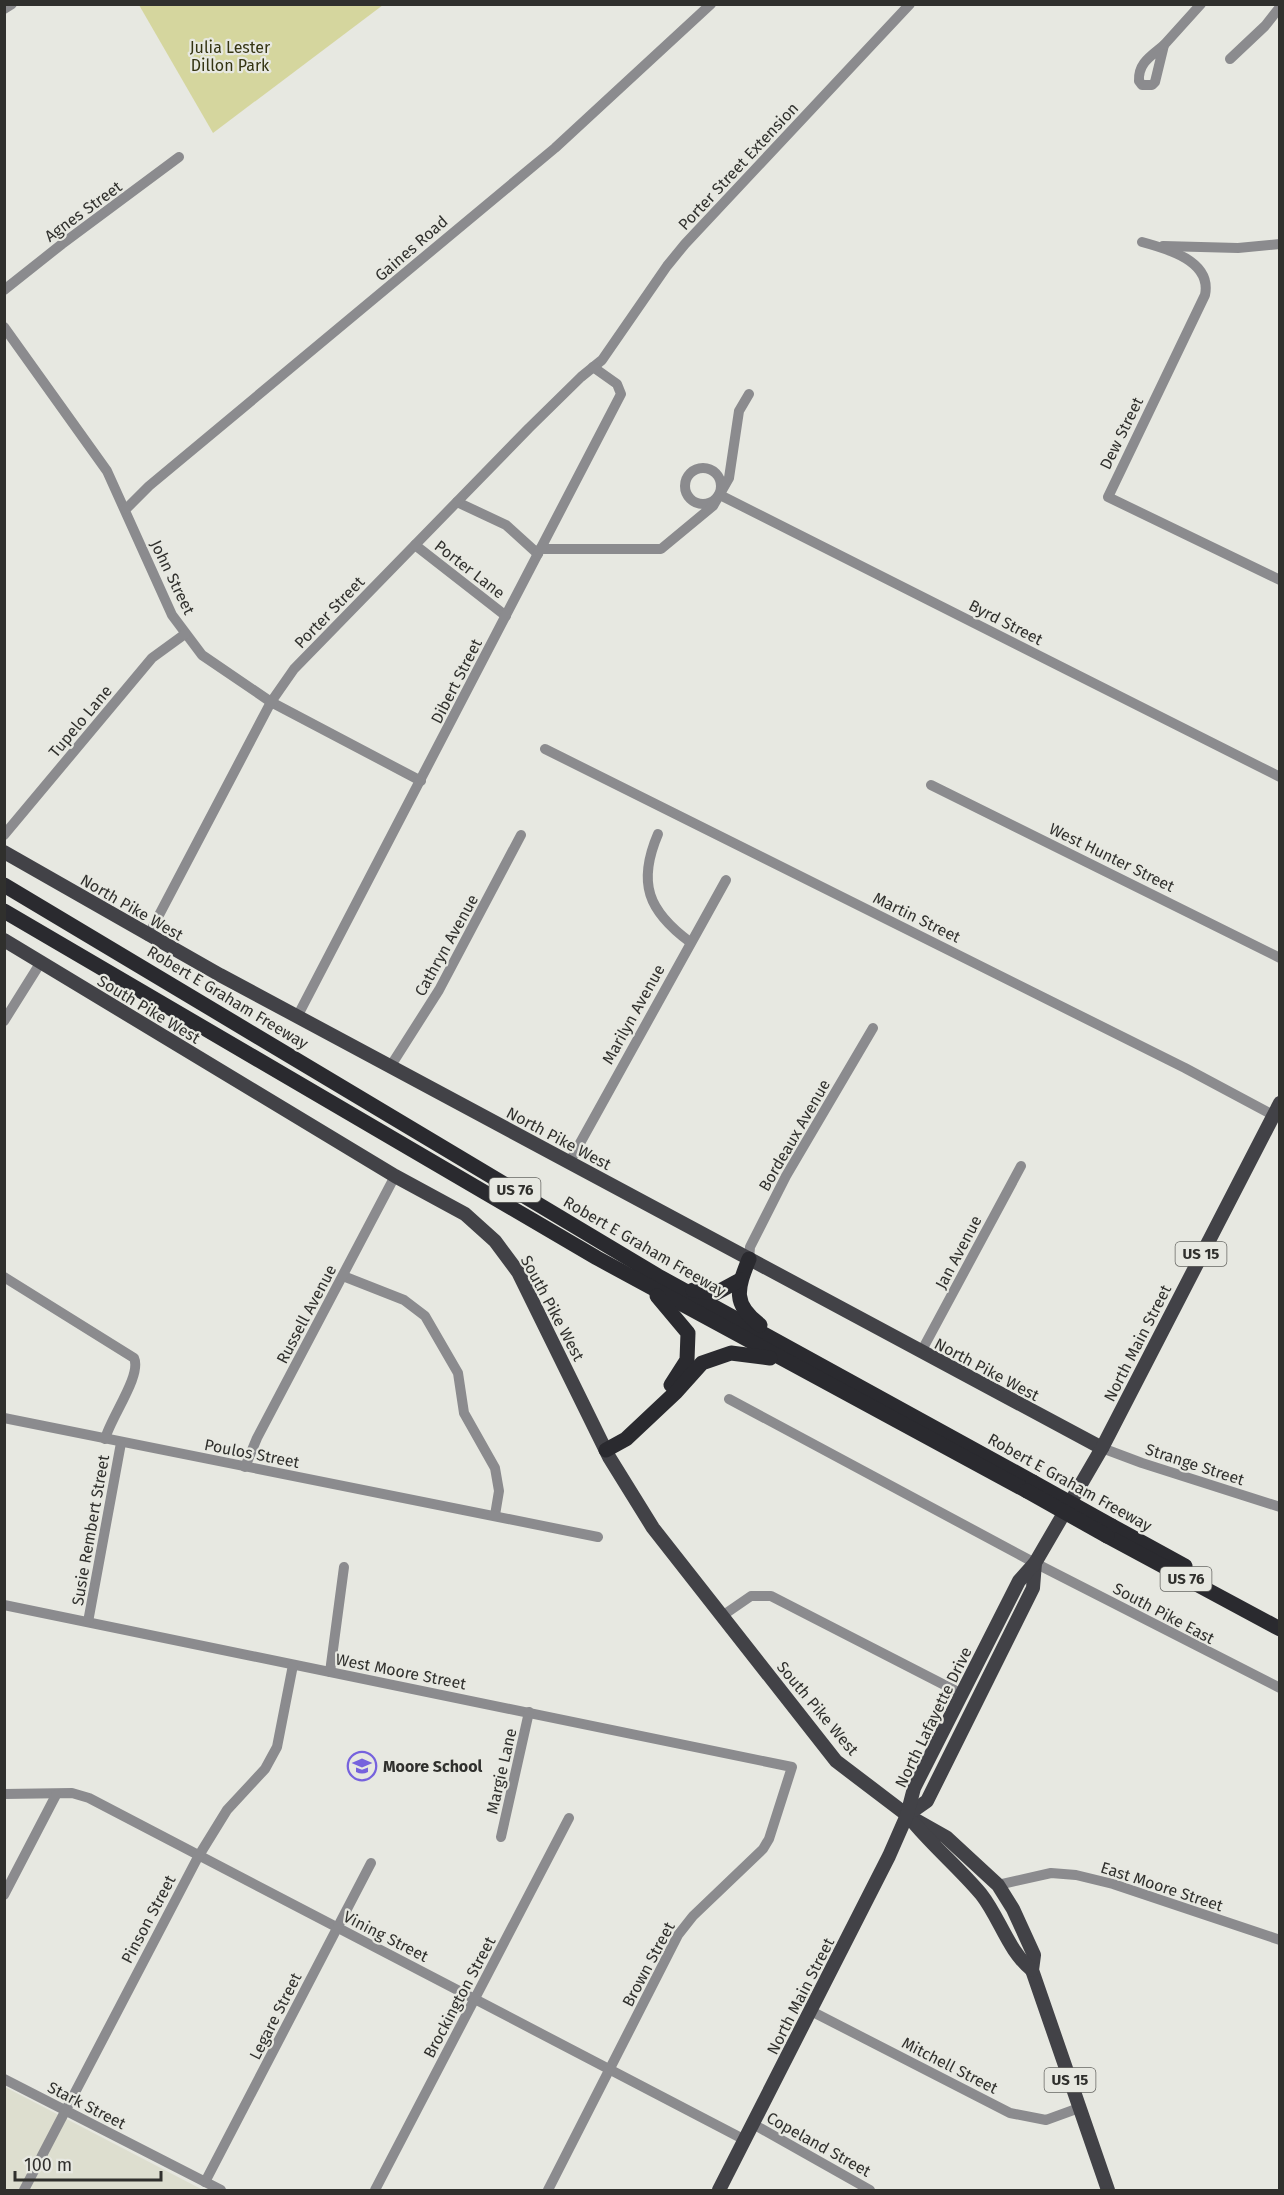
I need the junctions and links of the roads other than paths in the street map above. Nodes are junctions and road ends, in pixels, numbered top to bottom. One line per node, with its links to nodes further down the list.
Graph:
1 (12, 4): 6 (street)
2 (711, 4): 19 (street, Gaines Road)
3 (910, 4): 15 (street, Porter Street Extension)
4 (1201, 4): 7 (street)
5 (1280, 7): 8 (street)
6 (4, 9)
7 (1164, 45)
8 (1230, 59)
9 (179, 157): 13 (street, Agnes Street)
10 (1142, 242): 12 (street, Dew Street)
11 (1280, 244): 12 (street)
12 (1158, 246): 22 (street, Dew Street)
13 (4, 290)
14 (4, 327): 19 (street, John Street)
15 (597, 364): 18 (street, Porter Street); 21 (street, Dibert Street)
16 (749, 394): 17 (street)
17 (720, 495): 21 (street); 27 (street, Byrd Street)
18 (458, 502): 20 (street, Porter Street); 21 (street)
19 (126, 509): 24 (street, John Street)
20 (415, 545): 23 (street, Porter Lane); 25 (street, Porter Street)
21 (539, 552): 23 (street, Dibert Street)
22 (1280, 580)
23 (506, 616): 28 (street, Dibert Street)
24 (185, 634): 25 (street, John Street); 31 (street, Tupelo Lane)
25 (271, 702): 28 (street, John Street); 37 (street, Porter Street)
26 (545, 749): 46 (street, Martin Street)
27 (1280, 777)
28 (421, 781): 42 (street, Dibert Street)
29 (931, 785): 40 (street, West Hunter Street)
30 (658, 834): 39 (street)
31 (4, 835)
32 (521, 835): 45 (street, Cathryn Avenue)
33 (4, 852): 37 (main road, North Pike West)
34 (726, 880): 39 (street, Marilyn Avenue)
35 (4, 885): 54 (highway, Robert E Graham Freeway / US 76)
36 (4, 911): 54 (highway, Robert E Graham Freeway / US 76)
37 (148, 936): 42 (main road, North Pike West)
38 (4, 940): 41 (main road, South Pike West)
39 (690, 942): 47 (street, Marilyn Avenue)
40 (1280, 958)
41 (41, 962): 43 (street); 49 (main road, South Pike West)
42 (297, 1017): 45 (main road, North Pike West)
43 (4, 1021)
44 (873, 1028): 50 (street, Bordeaux Avenue)
45 (390, 1067): 47 (main road, North Pike West)
46 (1276, 1109): 62 (main road, North Main Street / US 15)
47 (569, 1163): 50 (main road, North Pike West)
48 (1021, 1166): 55 (street, Jan Avenue)
49 (395, 1176): 51 (street, Russell Avenue); 63 (main road, South Pike West)
50 (749, 1259): 53 (highway); 55 (main road, North Pike West)
51 (343, 1276): 64 (street, Russell Avenue); 66 (street)
52 (4, 1277): 60 (street)
53 (740, 1280): 54 (highway); 56 (highway)
54 (652, 1281): 56 (highway, Robert E Graham Freeway / US 76); 59 (highway)
55 (921, 1352): 62 (main road, North Pike West)
56 (796, 1359): 59 (highway); 72 (highway, Robert E Graham Freeway / US 76, bridge)
57 (729, 1399): 68 (street, South Pike East)
58 (4, 1418): 60 (street, Poulos Street)
59 (649, 1418): 63 (highway)
60 (105, 1439): 61 (street, Poulos Street)
61 (121, 1443): 64 (street, Poulos Street); 73 (street, Susie Rembert Street)
62 (1102, 1448): 65 (street, Strange Street); 68 (main road, North Main Street / US 15)
63 (606, 1450): 71 (main road, South Pike West)
64 (245, 1467): 66 (street, Poulos Street)
65 (1280, 1507)
66 (495, 1515): 67 (street, Poulos Street)
67 (598, 1537)
68 (1035, 1563): 76 (street, South Pike East); 77 (main road, North Lafayette Drive); 82 (main road)
69 (344, 1567): 75 (street)
70 (4, 1605): 73 (street, West Moore Street)
71 (722, 1616): 77 (street); 82 (main road, South Pike West)
72 (1274, 1621)
73 (88, 1622): 74 (street, West Moore Street)
74 (292, 1665): 75 (street, West Moore Street); 85 (street, Pinson Street)
75 (330, 1672): 78 (street, West Moore Street)
76 (1280, 1688)
77 (962, 1694): 82 (main road, North Lafayette Drive)
78 (529, 1712): 79 (street, West Moore Street); 84 (street, Margie Lane)
79 (792, 1767): 94 (street, Brown Street)
80 (4, 1794): 81 (street, Vining Street)
81 (56, 1795): 85 (street, Vining Street); 88 (street)
82 (907, 1815): 87 (main road, North Lafayette Drive); 91 (main road); 93 (main road, North Main Street)
83 (569, 1818): 92 (street, Brockington Street)
84 (501, 1837)
85 (198, 1857): 89 (street, Vining Street); 97 (street, Pinson Street)
86 (371, 1863): 89 (street, Legare Street)
87 (998, 1885): 90 (street, East Moore Street); 91 (main road, North Lafayette Drive / US 15)
88 (4, 1895)
89 (337, 1929): 92 (street, Vining Street); 100 (street, Legare Street)
90 (1280, 1940)
91 (1032, 1970): 96 (main road, North Lafayette Drive / US 15)
92 (476, 1998): 94 (street, Vining Street); 103 (street, Brockington Street)
93 (811, 2011): 96 (street, Mitchell Street); 98 (main road, North Main Street)
94 (611, 2070): 99 (street, Vining Street); 104 (street, Brown Street)
95 (4, 2079): 97 (street, Stark Street)
96 (1079, 2108): 107 (main road, North Lafayette Drive / US 15)
97 (65, 2111): 100 (street, Stark Street); 101 (street, Pinson Street)
98 (753, 2124): 99 (main road, North Main Street); 106 (street, Copeland Street)
99 (745, 2140): 105 (main road, North Main Street)
100 (205, 2182): 102 (street, Stark Street)
101 (24, 2190)
102 (221, 2190)
103 (375, 2190)
104 (548, 2190)
105 (718, 2190)
106 (870, 2190)
107 (1108, 2190)

